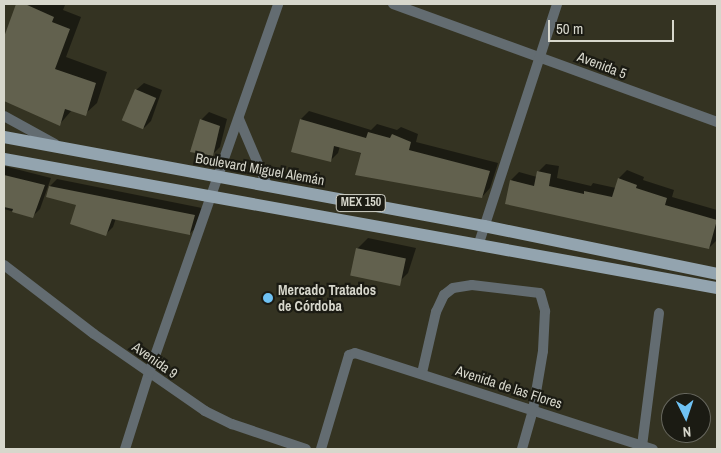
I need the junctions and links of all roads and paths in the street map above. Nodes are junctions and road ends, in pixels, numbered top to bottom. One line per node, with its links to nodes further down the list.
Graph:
1 (278, 4): 6 (street)
2 (393, 4): 4 (street, Avenida 5)
3 (557, 4): 4 (street)
4 (540, 56): 7 (street, Avenida 5); 14 (street)
5 (4, 116): 9 (street)
6 (239, 119): 11 (street); 12 (street)
7 (717, 122)
8 (4, 137): 9 (main road, Boulevard Miguel Alemán / MEX 150)
9 (56, 144): 11 (main road, Boulevard Miguel Alemán / MEX 150)
10 (4, 159): 13 (main road, MEX 150)
11 (219, 177): 12 (main road, Boulevard Miguel Alemán / MEX 150); 13 (street)
12 (267, 185): 14 (main road, Boulevard Miguel Alemán / MEX 150)
13 (213, 196): 15 (main road, MEX 150); 20 (street)
14 (484, 226): 15 (street); 17 (main road, Boulevard Miguel Alemán / MEX 150)
15 (478, 246): 18 (main road, MEX 150)
16 (4, 266): 20 (street, Avenida 9)
17 (716, 271)
18 (717, 288)
19 (659, 313): 23 (street)
20 (149, 373): 24 (street); 25 (street, Avenida 9)
21 (422, 373): 22 (street, Avenida de las Flores); 22 (street); 26 (street, Avenida de las Flores)
22 (533, 410): 23 (street, Avenida de las Flores); 27 (street)
23 (642, 446): 28 (street, Avenida de las Flores)
24 (126, 449)
25 (306, 449)
26 (321, 449)
27 (522, 449)
28 (653, 449)

